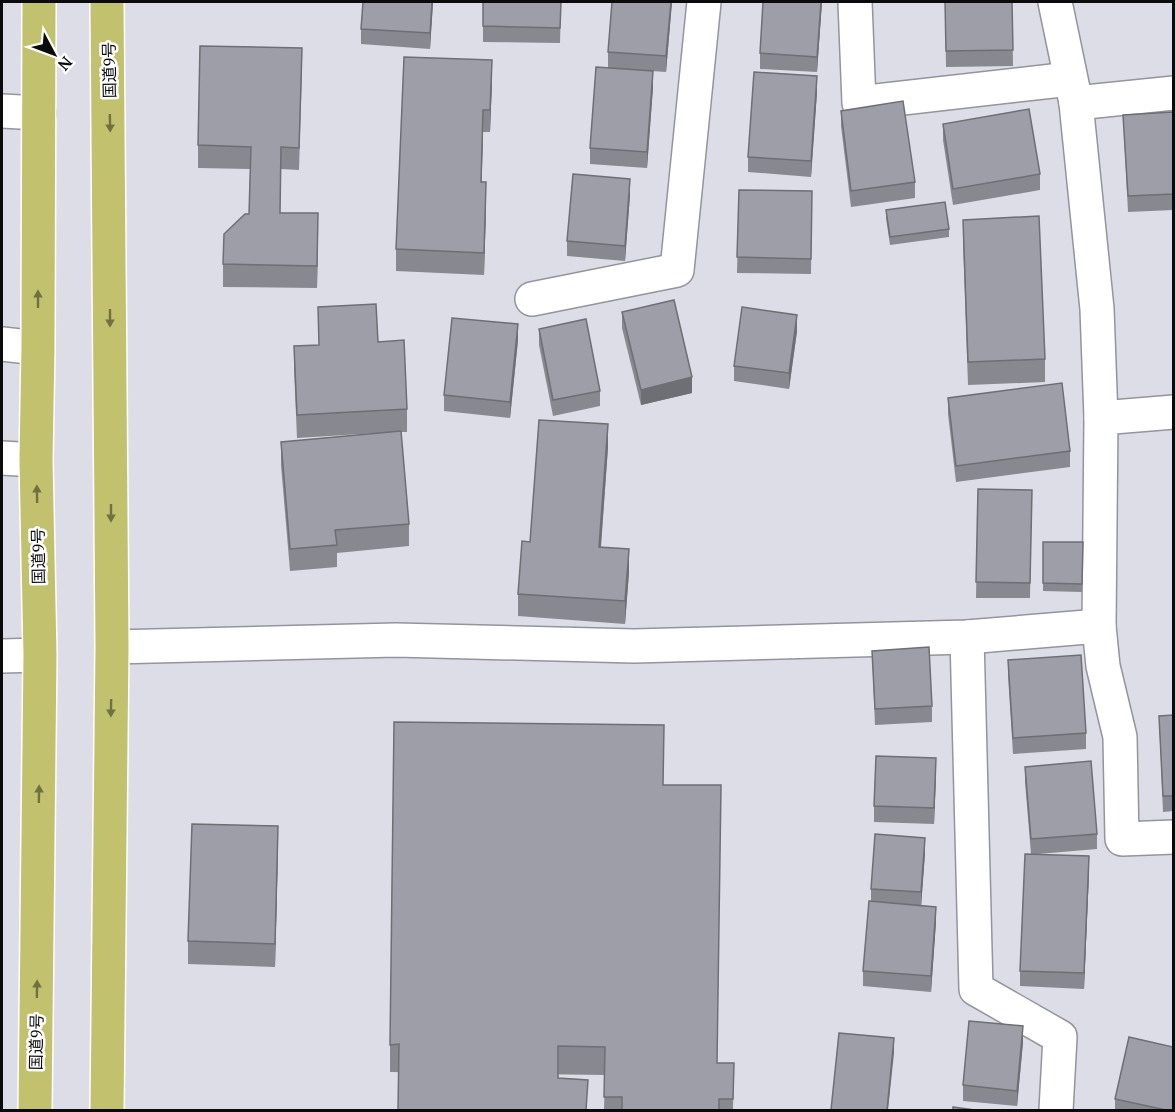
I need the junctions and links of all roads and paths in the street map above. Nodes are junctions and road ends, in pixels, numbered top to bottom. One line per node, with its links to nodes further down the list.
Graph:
1 (39, 2): 9 (highway, 国道9号)
2 (107, 2): 19 (highway, 国道9号, one-way to 19)
3 (705, 2): 10 (street)
4 (855, 2): 6 (street)
5 (1055, 2): 6 (street)
6 (1073, 91): 7 (street); 14 (street)
7 (1173, 93)
8 (2, 111): 9 (street)
9 (39, 113): 12 (highway, 国道9号, one-way to 9)
10 (531, 299)
11 (2, 344): 12 (street)
12 (38, 348): 16 (highway, 国道9号)
13 (1173, 412): 14 (street)
14 (1101, 418): 17 (street)
15 (2, 458): 16 (street)
16 (36, 460): 21 (highway, 国道9号, one-way to 16)
17 (1099, 626): 18 (street); 22 (street)
18 (967, 637): 19 (street); 25 (street)
19 (112, 647): 24 (highway, 国道9号, one-way to 24)
20 (2, 656): 21 (street)
21 (40, 656): 23 (highway, 国道9号, one-way to 21)
22 (1173, 837)
23 (35, 1110)
24 (107, 1110)
25 (1056, 1110)

